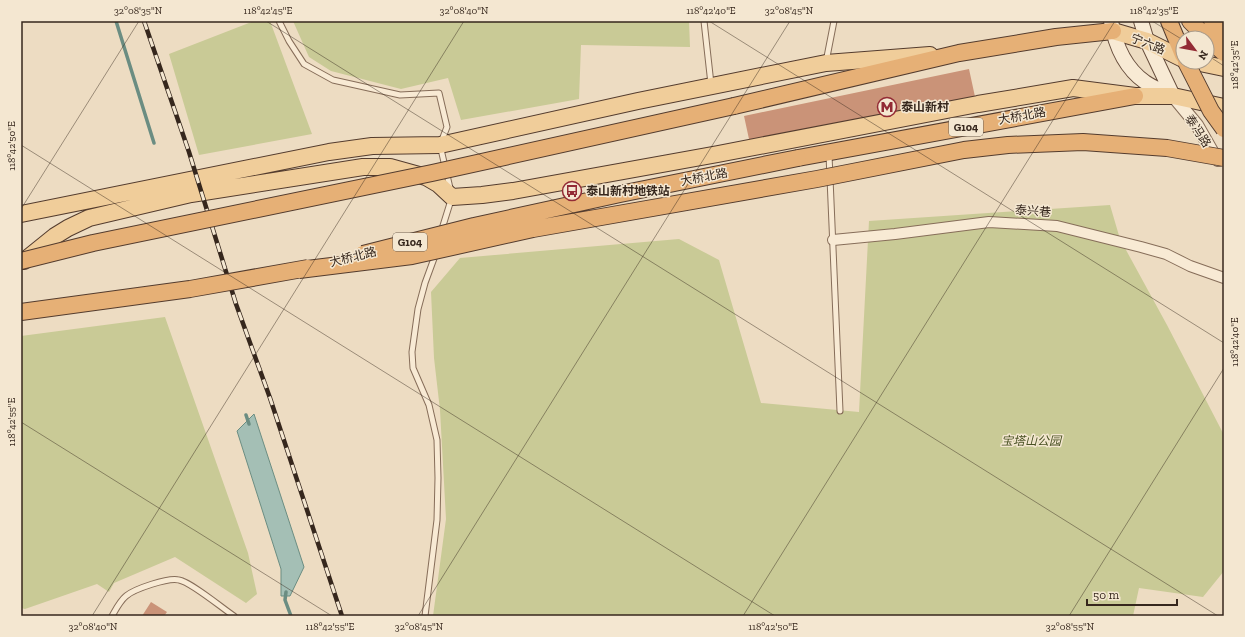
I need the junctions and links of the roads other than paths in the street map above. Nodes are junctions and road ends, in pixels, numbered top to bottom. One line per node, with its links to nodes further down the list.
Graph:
1 (279, 21): 24 (lane)
2 (704, 21): 19 (lane)
3 (834, 21): 17 (lane)
4 (1141, 21): 12 (main road)
5 (1169, 21): 11 (highway)
6 (1190, 21): 9 (highway)
7 (1212, 21): 10 (highway)
8 (1112, 26): 12 (main road, 宁六路); 14 (highway); 21 (main road)
9 (1199, 30)
10 (1224, 35)
11 (1175, 36)
12 (1147, 41): 16 (main road, 宁六路); 21 (main road)
13 (1215, 45): 15 (highway)
14 (959, 53): 17 (main road); 31 (highway, bridge)
15 (1224, 53)
16 (1175, 55)
17 (826, 63): 19 (main road)
18 (1190, 70): 23 (highway, bridge)
19 (712, 86): 24 (main road)
20 (1135, 96): 21 (main road, 大桥北路); 25 (highway, 大桥北路 / G104); 28 (main road)
21 (1173, 96): 22 (main road, 大桥北路); 27 (street, 泰冯路)
22 (1224, 107)
23 (1224, 129)
24 (440, 145): 28 (lane); 29 (main road)
25 (829, 152): 30 (lane); 32 (highway, 大桥北路 / G104, bridge)
26 (1224, 158): 32 (highway, bridge)
27 (1224, 166)
28 (452, 197): 31 (main road); 38 (lane)
29 (21, 214)
30 (833, 240): 33 (street, 泰兴巷); 35 (lane)
31 (21, 262)
32 (299, 270): 34 (highway, 大桥北路 / G104, bridge)
33 (1224, 278)
34 (21, 312)
35 (840, 411)
36 (112, 616): 37 (lane)
37 (234, 616)
38 (425, 616)

